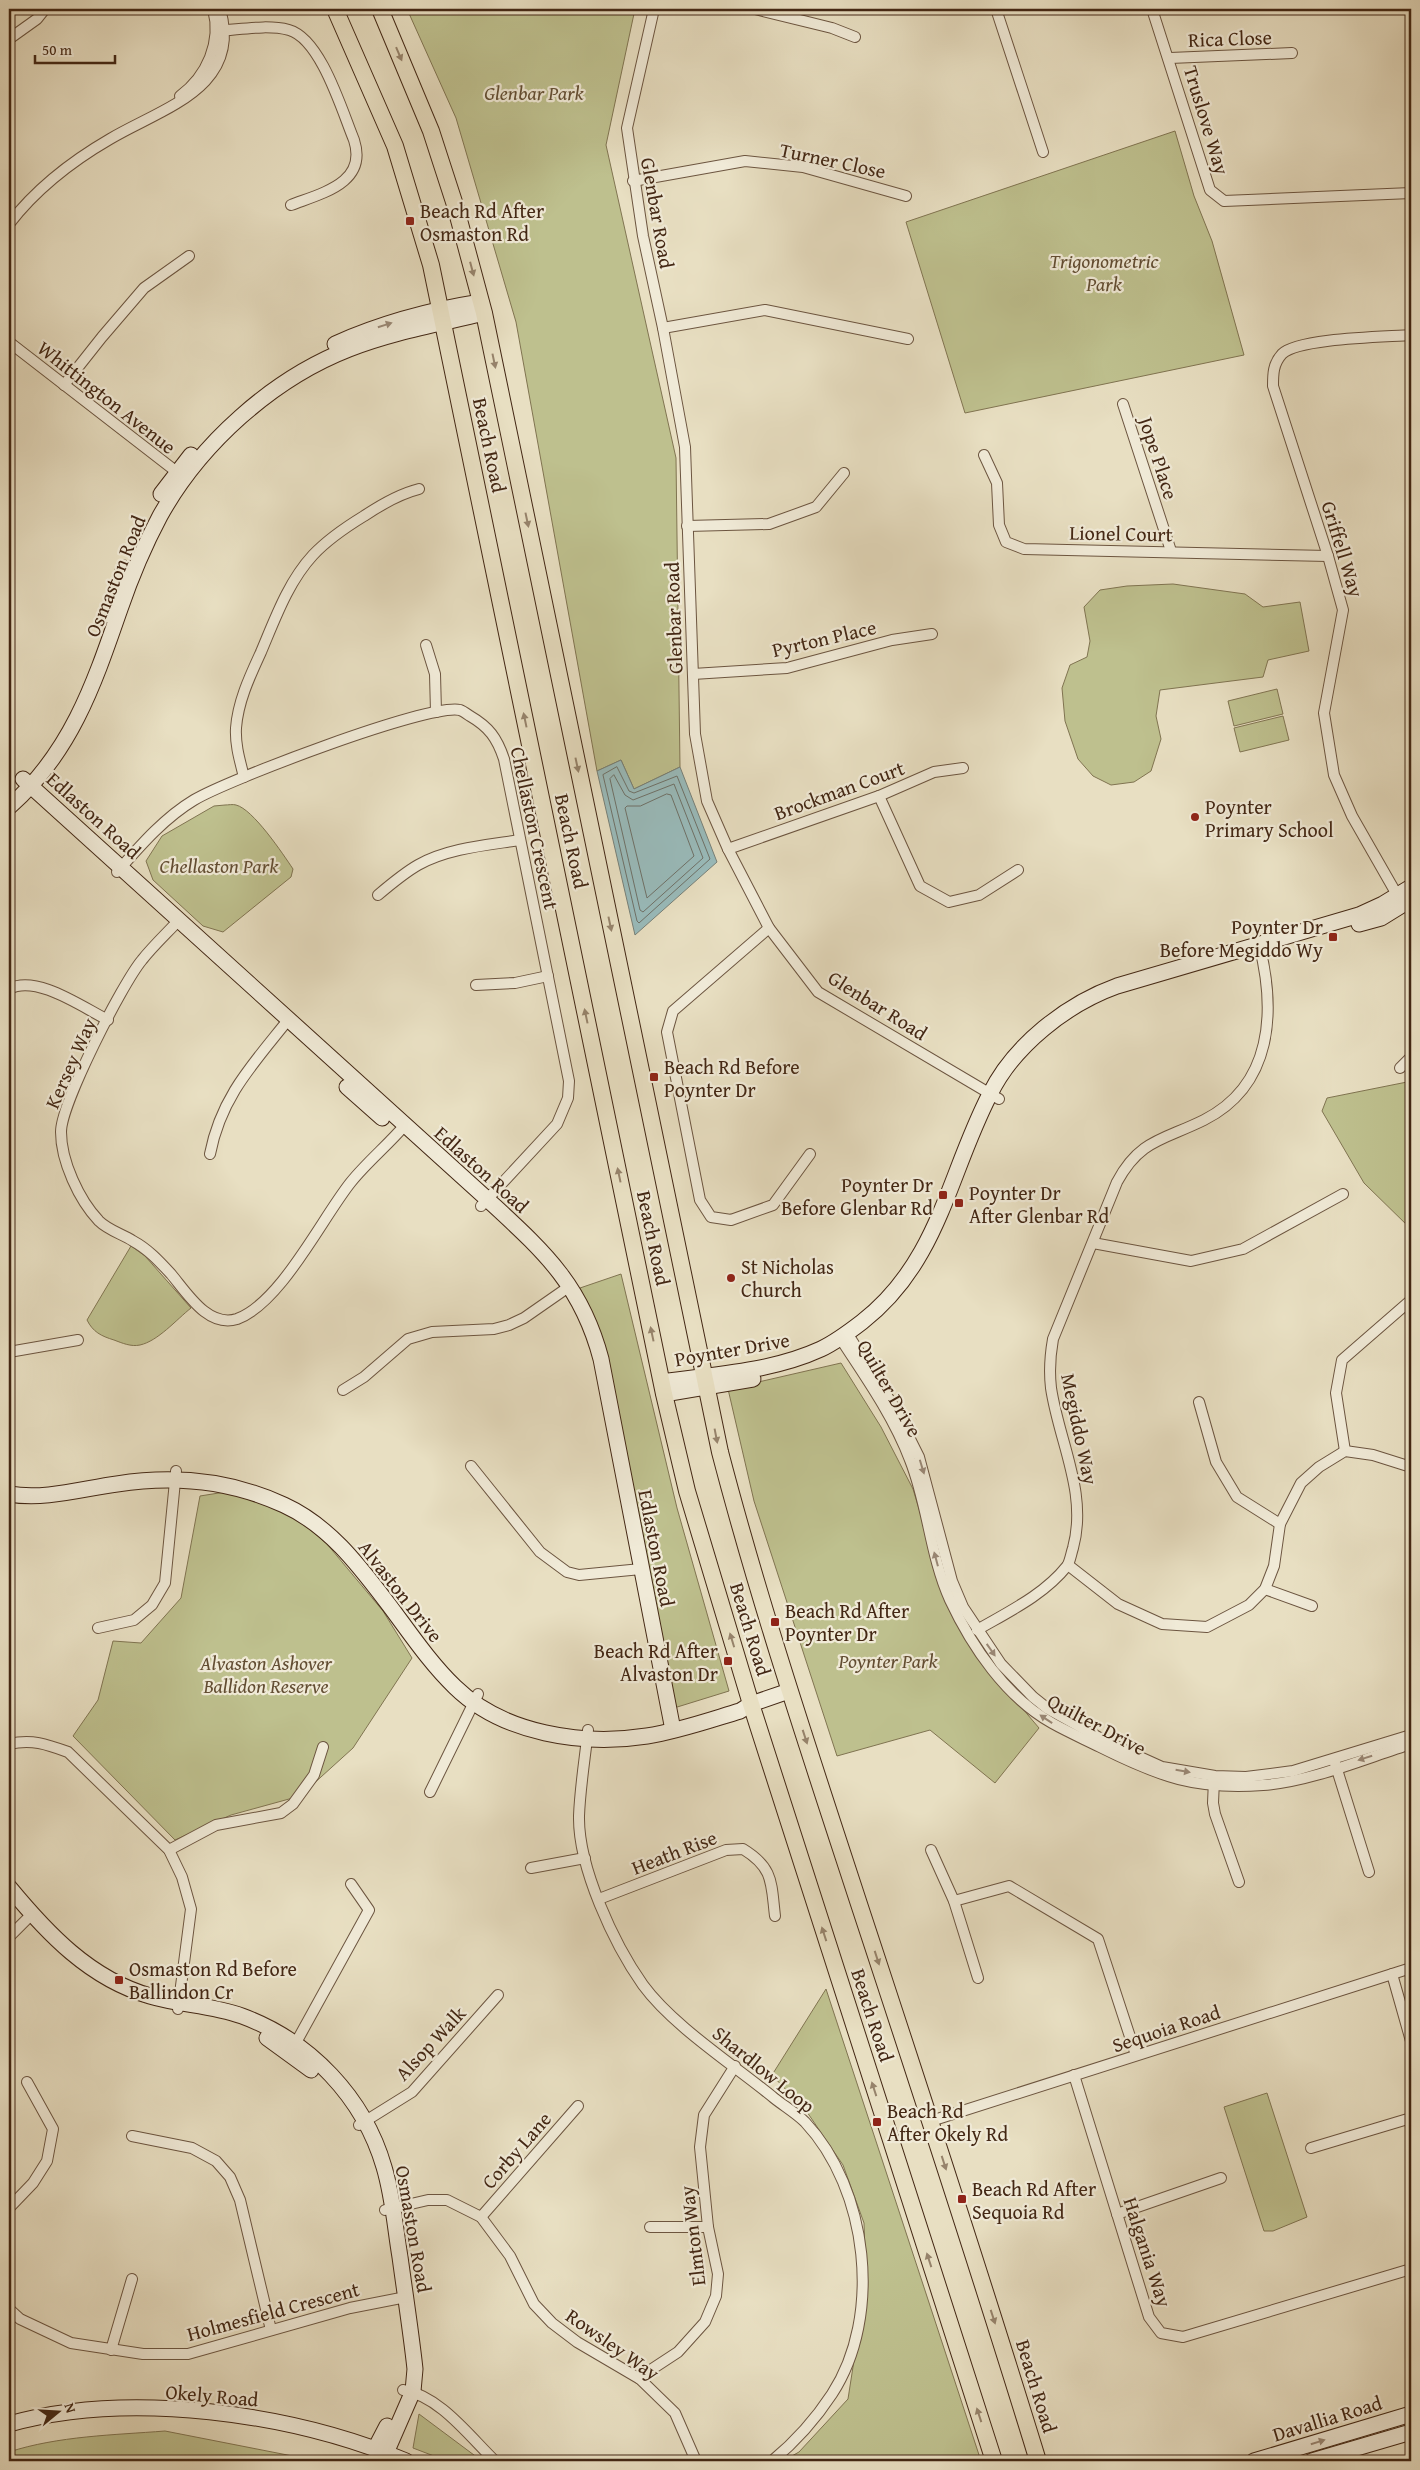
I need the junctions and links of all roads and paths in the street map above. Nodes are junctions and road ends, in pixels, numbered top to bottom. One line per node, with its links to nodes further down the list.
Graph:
1 (45, 9): 12 (street)
2 (213, 9): 10 (street)
3 (220, 9): 10 (street)
4 (335, 9): 23 (main road, Beach Road)
5 (380, 9): 22 (main road, Beach Road, one-way to 22)
6 (654, 9): 16 (street, Glenbar Road)
7 (755, 9): 11 (street)
8 (996, 9): 15 (street)
9 (1152, 9): 14 (street, Truslove Way)
10 (220, 31): 19 (street); 20 (street)
11 (856, 37)
12 (9, 39)
13 (1292, 53): 14 (street, Rica Close)
14 (1170, 58): 17 (street, Truslove Way)
15 (1043, 152)
16 (633, 181): 18 (street, Turner Close); 24 (street, Glenbar Road)
17 (1411, 193)
18 (906, 196)
19 (291, 205)
20 (9, 224)
21 (189, 256): 28 (street)
22 (482, 308): 23 (street, Osmaston Road); 75 (main road, Beach Road, one-way to 75)
23 (442, 316): 32 (street, Osmaston Road); 76 (main road, Beach Road, one-way to 23)
24 (663, 328): 26 (street); 34 (street, Glenbar Road)
25 (1411, 336): 36 (street, Griffell Way)
26 (908, 340)
27 (9, 342): 28 (street, Whittington Avenue)
28 (64, 385): 32 (street, Whittington Avenue)
29 (1123, 404): 35 (street, Jope Place)
30 (984, 455): 35 (street, Lionel Court)
31 (844, 473): 34 (street)
32 (181, 475): 43 (street, Osmaston Road)
33 (419, 489): 42 (street)
34 (687, 526): 39 (street, Glenbar Road)
35 (1171, 551): 36 (street, Lionel Court)
36 (1328, 556): 52 (street, Griffell Way)
37 (932, 634): 39 (street, Pyrton Place)
38 (426, 645): 40 (street)
39 (693, 674): 47 (street, Glenbar Road)
40 (436, 712): 42 (street, Chellaston Crescent); 46 (street, Chellaston Crescent)
41 (963, 768): 44 (street, Brockman Court)
42 (244, 777): 48 (street, Chellaston Crescent)
43 (21, 787): 45 (street, Osmaston Road); 48 (street, Edlaston Road)
44 (879, 796): 47 (street, Brockman Court); 49 (street)
45 (9, 807)
46 (520, 840): 51 (street); 56 (street, Chellaston Crescent)
47 (728, 849): 54 (street, Glenbar Road)
48 (119, 870): 53 (street, Edlaston Road)
49 (1018, 870)
50 (1411, 887): 52 (street, Poynter Drive)
51 (378, 895)
52 (1404, 900): 55 (street, Poynter Drive)
53 (176, 923): 59 (street, Kersey Way); 60 (street, Edlaston Road)
54 (769, 928): 63 (street, Glenbar Road); 66 (street)
55 (1260, 949): 63 (street, Poynter Drive); 69 (street, Megiddo Way)
56 (548, 976): 57 (street); 68 (street, Chellaston Crescent)
57 (476, 985)
58 (9, 990): 59 (street)
59 (108, 1020): 64 (street, Kersey Way)
60 (285, 1024): 64 (street, Edlaston Road); 65 (street)
61 (1411, 1057): 62 (street)
62 (1400, 1068)
63 (994, 1096): 72 (street, Poynter Drive)
64 (402, 1129): 68 (street, Edlaston Road)
65 (210, 1154)
66 (810, 1154)
67 (1343, 1194): 69 (street)
68 (484, 1203): 70 (street, Edlaston Road)
69 (1093, 1243): 86 (street, Megiddo Way)
70 (566, 1289): 77 (street); 87 (street, Edlaston Road)
71 (1411, 1300): 79 (street)
72 (846, 1339): 75 (street, Poynter Drive); 91 (street, Quilter Drive, one-way to 91); 102 (street, Quilter Drive, one-way to 72)
73 (78, 1340): 74 (street)
74 (9, 1352)
75 (706, 1382): 76 (street, Poynter Drive); 92 (main road, Beach Road, one-way to 92)
76 (663, 1388): 94 (main road, Beach Road, one-way to 76)
77 (343, 1390)
78 (1199, 1402): 85 (street)
79 (1345, 1451): 81 (street); 85 (street)
80 (471, 1466): 87 (street)
81 (1411, 1467)
82 (176, 1476): 83 (street, Alvaston Drive); 84 (street, Alvaston Drive); 90 (street); 93 (street, Alvaston Drive)
83 (9, 1486)
84 (9, 1494)
85 (1280, 1524): 88 (street)
86 (1068, 1565): 88 (street); 91 (street, Megiddo Way)
87 (637, 1569): 95 (street, Edlaston Road)
88 (1265, 1589): 89 (street)
89 (1312, 1606)
90 (98, 1628)
91 (977, 1630): 102 (street, Quilter Drive, one-way to 102)
92 (789, 1691): 94 (street, Alvaston Drive); 131 (main road, Beach Road, one-way to 131)
93 (475, 1698): 96 (street, Alvaston Drive); 103 (street)
94 (751, 1704): 95 (street, Alvaston Drive); 159 (main road, Beach Road, one-way to 94)
95 (668, 1727): 96 (street, Alvaston Drive)
96 (588, 1734): 106 (street, Shardlow Loop)
97 (1411, 1735): 101 (street, Quilter Drive)
98 (9, 1744): 104 (street)
99 (1411, 1744): 101 (street, Quilter Drive, one-way to 101)
100 (324, 1747): 104 (street)
101 (1335, 1763): 102 (street, Quilter Drive); 108 (street)
102 (1214, 1781): 109 (street)
103 (430, 1792)
104 (169, 1850): 122 (street)
105 (931, 1850): 114 (street)
106 (585, 1858): 107 (street); 112 (street, Shardlow Loop)
107 (530, 1868)
108 (1369, 1872)
109 (1239, 1882)
110 (351, 1884): 124 (street)
111 (9, 1886): 115 (street, Osmaston Road)
112 (599, 1898): 116 (street, Heath Rise); 126 (street, Shardlow Loop)
113 (9, 1899): 115 (street, Osmaston Road)
114 (954, 1901): 120 (street); 125 (street)
115 (30, 1916): 117 (street); 122 (street, Osmaston Road)
116 (775, 1916)
117 (9, 1937)
118 (1411, 1968): 119 (street, Sequoia Road)
119 (1392, 1974): 123 (street); 125 (street, Sequoia Road)
120 (978, 1978)
121 (498, 1995): 132 (street, Alsop Walk)
122 (179, 2005): 124 (street, Osmaston Road)
123 (1411, 2041)
124 (293, 2048): 132 (street, Osmaston Road)
125 (1136, 2055): 127 (street, Sequoia Road)
126 (735, 2066): 140 (street, Elmton Way); 158 (street, Shardlow Loop)
127 (1074, 2075): 131 (street, Sequoia Road); 138 (street, Halgania Way)
128 (27, 2082): 136 (street)
129 (578, 2106): 139 (street, Corby Lane)
130 (1411, 2118): 134 (street)
131 (930, 2121): 151 (main road, Beach Road, one-way to 151)
132 (362, 2123): 137 (street, Osmaston Road)
133 (132, 2136): 146 (street)
134 (1311, 2148)
135 (1221, 2178): 138 (street)
136 (9, 2208)
137 (389, 2209): 139 (street, Rowsley Way); 144 (street, Osmaston Road)
138 (1117, 2214): 142 (street, Halgania Way)
139 (481, 2217): 148 (street, Rowsley Way)
140 (708, 2227): 141 (street); 148 (street, Elmton Way)
141 (650, 2228)
142 (1411, 2269)
143 (132, 2278): 147 (street)
144 (401, 2298): 146 (street, Holmesfield Crescent); 149 (street, Osmaston Road)
145 (9, 2309): 147 (street, Holmesfield Crescent)
146 (271, 2330): 147 (street, Holmesfield Crescent)
147 (112, 2350)
148 (640, 2379): 157 (street, Rowsley Way)
149 (408, 2391): 154 (street, Osmaston Road); 156 (street)
150 (1411, 2414): 162 (street, Davallia Road, one-way to 150)
151 (1025, 2420): 160 (main road, Beach Road); 161 (main road)
152 (9, 2424): 154 (street, Okely Road)
153 (1411, 2432): 163 (street, Davallia Road)
154 (380, 2451): 155 (street, Okely Road)
155 (406, 2461)
156 (495, 2461)
157 (696, 2461)
158 (772, 2461)
159 (994, 2461)
160 (1038, 2461)
161 (1048, 2461)
162 (1254, 2461)
163 (1312, 2461)

